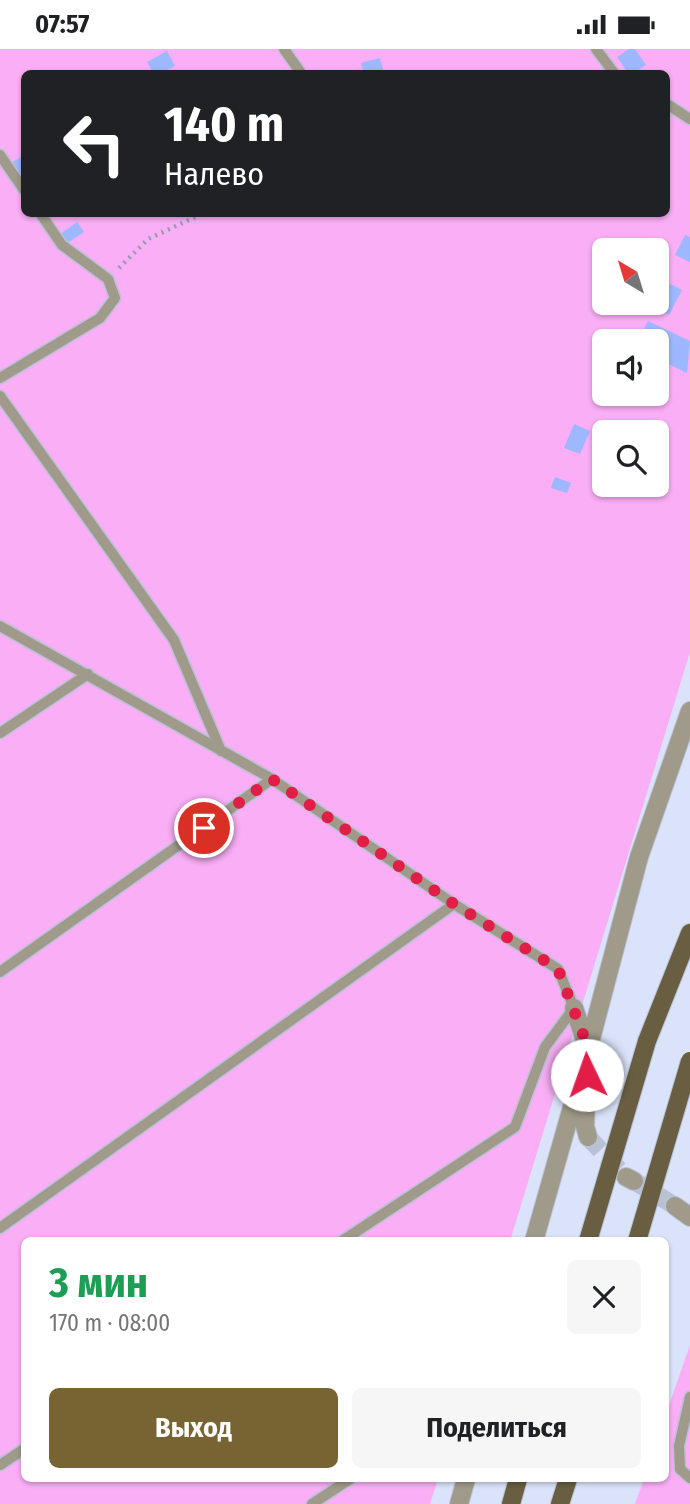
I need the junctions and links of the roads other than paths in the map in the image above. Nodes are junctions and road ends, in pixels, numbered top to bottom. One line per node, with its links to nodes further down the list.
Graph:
1 (284, 49): 3 (lane)
2 (596, 49): 4 (lane)
3 (299, 70)
4 (612, 70)
5 (670, 106): 6 (lane)
6 (690, 119)
7 (0, 155): 8 (lane)
8 (21, 186)
9 (43, 217): 10 (lane)
10 (0, 378)
11 (0, 396): 16 (lane)
12 (0, 626): 13 (lane)
13 (88, 674): 15 (lane); 16 (lane)
14 (690, 711): 22 (street)
15 (0, 733)
16 (221, 751): 17 (lane)
17 (272, 779): 18 (lane); 20 (lane)
18 (454, 904): 21 (lane); 25 (lane)
19 (690, 933): 28 (main road, bridge)
20 (0, 972)
21 (574, 1007): 22 (street); 26 (lane)
22 (589, 1050): 24 (street); 27 (street)
23 (690, 1061): 29 (main road, bridge)
24 (588, 1137)
25 (0, 1228)
26 (348, 1237)
27 (535, 1237)
28 (589, 1237)
29 (638, 1237)
30 (690, 1397): 33 (lane)
31 (21, 1451): 32 (lane)
32 (0, 1465)
33 (690, 1478)
34 (345, 1482): 38 (lane)
35 (465, 1482): 39 (street)
36 (517, 1482): 40 (main road)
37 (567, 1482): 41 (main road)
38 (312, 1504)
39 (459, 1504)
40 (511, 1504)
41 (560, 1504)

